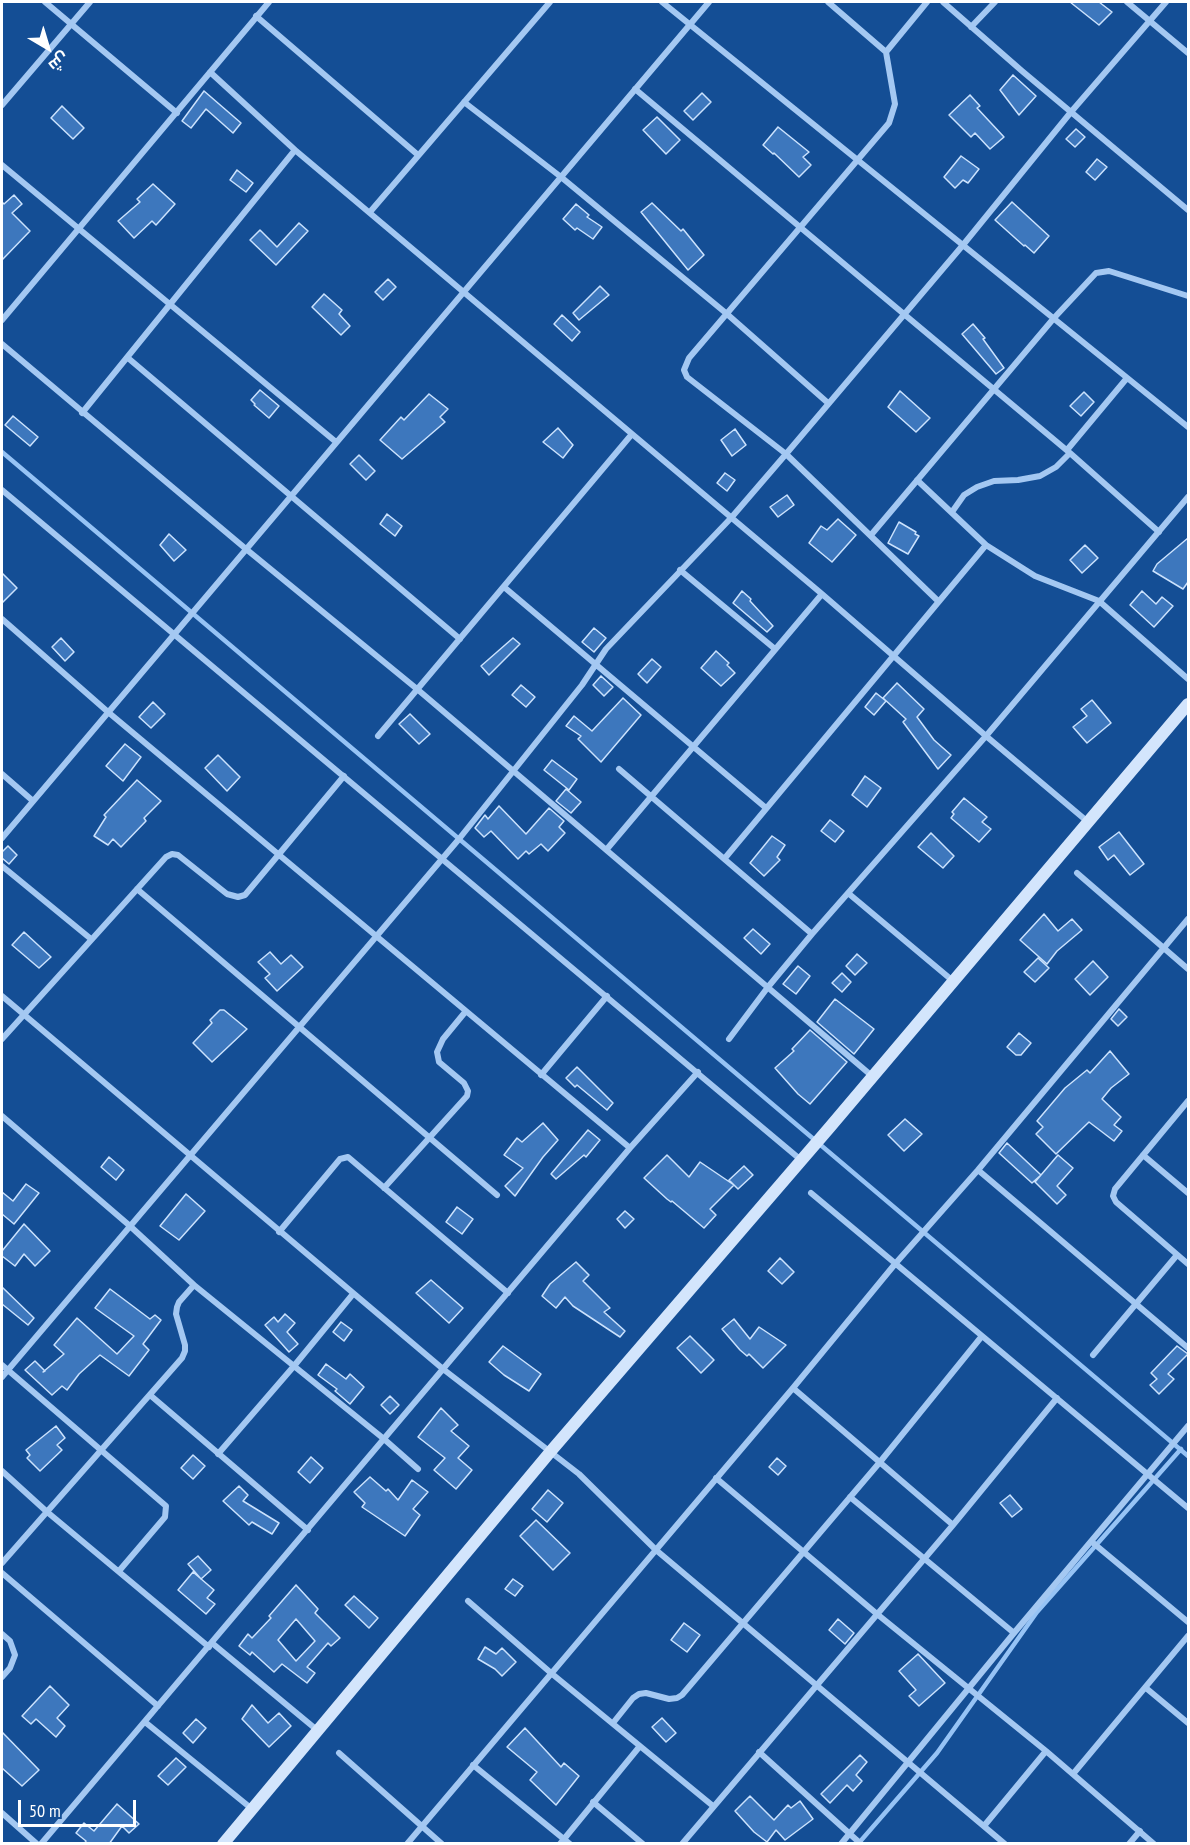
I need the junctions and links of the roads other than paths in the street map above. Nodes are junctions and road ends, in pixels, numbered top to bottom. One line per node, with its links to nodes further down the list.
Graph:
1 (45, 2): 15 (street)
2 (90, 2): 15 (street)
3 (269, 2): 13 (street)
4 (550, 2): 22 (street)
5 (662, 2): 16 (street)
6 (709, 2): 16 (street)
7 (828, 2): 18 (street)
8 (927, 2): 18 (street)
9 (943, 2): 17 (street)
10 (994, 2): 17 (street)
11 (1127, 2): 14 (street)
12 (1166, 2): 14 (street)
13 (256, 16): 20 (street); 27 (street)
14 (1150, 20): 19 (street); 24 (street)
15 (71, 24): 23 (street); 25 (street)
16 (690, 24): 21 (street); 28 (street)
17 (971, 27): 24 (street)
18 (886, 51): 28 (street)
19 (1188, 53)
20 (210, 72): 25 (street); 26 (street)
21 (635, 89): 30 (street); 33 (street)
22 (464, 102): 27 (street); 30 (street)
23 (2, 105)
24 (1071, 112): 31 (street); 35 (street)
25 (177, 113): 34 (street)
26 (295, 150): 32 (street); 38 (street)
27 (418, 156): 32 (street)
28 (857, 159): 33 (street); 35 (street)
29 (2, 165): 34 (street)
30 (561, 177): 36 (street); 39 (street)
31 (1188, 210)
32 (370, 212): 36 (street)
33 (801, 226): 39 (street); 40 (street)
34 (79, 229): 38 (street); 42 (street)
35 (963, 245): 40 (street); 41 (street)
36 (464, 291): 50 (street); 51 (street)
37 (1188, 296): 41 (street)
38 (170, 305): 44 (street); 51 (street)
39 (727, 314): 47 (street); 53 (street)
40 (904, 314): 46 (street); 47 (street)
41 (1054, 318): 45 (street); 46 (street)
42 (2, 320)
43 (2, 344): 48 (street)
44 (128, 358): 48 (street); 56 (street)
45 (1127, 378): 49 (street); 52 (street)
46 (994, 389): 52 (street); 54 (street)
47 (828, 403): 53 (street)
48 (82, 413): 63 (street)
49 (1188, 427)
50 (632, 434): 59 (street); 65 (street)
51 (336, 442): 56 (street)
52 (1068, 452): 58 (street); 60 (street)
53 (786, 454): 59 (street); 61 (street)
54 (917, 480): 58 (street); 61 (street)
55 (3, 494): 70 (street)
56 (291, 496): 63 (street); 71 (street)
57 (1188, 497): 60 (street)
58 (952, 512): 62 (street)
59 (731, 518): 64 (street); 66 (street)
60 (1159, 532): 68 (street)
61 (871, 535): 67 (street)
62 (986, 545): 67 (street); 68 (street)
63 (246, 549): 70 (street); 76 (street)
64 (680, 570): 72 (street); 74 (street)
65 (504, 587): 71 (street); 74 (street)
66 (822, 594): 72 (street); 73 (street)
67 (938, 601): 73 (street)
68 (1099, 601): 75 (street); 80 (street)
69 (2, 619): 78 (street)
70 (174, 634): 78 (street); 85 (street)
71 (460, 639): 76 (street)
72 (775, 649): 81 (street)
73 (895, 656): 80 (street); 88 (street)
74 (595, 663): 81 (street); 83 (street)
75 (1188, 679)
76 (417, 689): 79 (street); 83 (street)
77 (1188, 704): 89 (main road)
78 (108, 712): 87 (street); 92 (street)
79 (378, 736)
80 (986, 736): 89 (street); 98 (street)
81 (694, 747): 86 (street); 88 (street)
82 (619, 770): 86 (street)
83 (514, 771): 91 (street); 94 (street)
84 (2, 774): 87 (street)
85 (344, 776): 92 (street); 94 (street)
86 (651, 797): 91 (street); 93 (street)
87 (33, 801): 90 (street)
88 (766, 808): 93 (street)
89 (1089, 822): 105 (main road)
90 (2, 838)
91 (607, 849): 106 (street)
92 (280, 855): 97 (street); 101 (street)
93 (725, 858): 100 (street)
94 (442, 859): 101 (street); 108 (street)
95 (2, 866): 102 (street)
96 (1077, 873): 103 (street)
97 (137, 889): 102 (street); 111 (street)
98 (848, 893): 100 (street); 105 (street)
99 (1188, 919): 103 (street)
100 (812, 934): 106 (street)
101 (377, 935): 109 (street); 111 (street)
102 (90, 939): 110 (street)
103 (1165, 949): 104 (street); 124 (street)
104 (1188, 969)
105 (954, 981): 116 (main road)
106 (768, 987): 113 (street); 116 (street)
107 (2, 996): 110 (street)
108 (607, 996): 114 (street); 115 (street)
109 (465, 1011): 115 (street); 119 (street)
110 (24, 1014): 112 (street); 122 (street)
111 (300, 1026): 119 (street); 122 (street)
112 (2, 1039)
113 (729, 1040)
114 (698, 1072): 120 (street); 123 (street)
115 (541, 1075): 120 (street)
116 (872, 1077): 123 (main road)
117 (1188, 1101): 121 (street)
118 (2, 1116): 129 (street)
119 (430, 1138): 125 (street); 128 (street)
120 (630, 1148): 135 (street)
121 (1143, 1155): 127 (street); 131 (street)
122 (190, 1157): 129 (street); 130 (street)
123 (801, 1160): 152 (main road)
124 (978, 1170): 132 (street); 137 (street)
125 (384, 1188): 130 (street); 135 (street)
126 (811, 1193): 132 (street)
127 (1188, 1193)
128 (496, 1196)
129 (130, 1226): 134 (street); 144 (street)
130 (279, 1232): 136 (street)
131 (1177, 1255): 133 (street); 137 (street)
132 (895, 1264): 138 (street); 146 (street)
133 (1188, 1264)
134 (194, 1285): 142 (street); 147 (street)
135 (508, 1293): 143 (street)
136 (353, 1294): 142 (street); 143 (street)
137 (1136, 1303): 139 (street); 140 (street)
138 (982, 1336): 148 (street); 154 (street)
139 (1188, 1348)
140 (1094, 1355)
141 (2, 1365): 144 (street)
142 (294, 1366): 150 (street); 153 (street)
143 (443, 1369): 150 (street); 152 (street)
144 (7, 1370): 145 (street); 151 (street)
145 (2, 1377)
146 (793, 1388): 154 (street); 158 (street)
147 (150, 1395): 151 (street); 153 (street)
148 (1057, 1398): 157 (street); 162 (street)
149 (1188, 1426): 157 (street)
150 (384, 1439): 155 (street); 163 (street)
151 (100, 1451): 161 (street); 169 (street)
152 (551, 1451): 165 (street); 188 (main road)
153 (218, 1454): 163 (street)
154 (880, 1462): 159 (street); 162 (street)
155 (418, 1469)
156 (2, 1471): 161 (street)
157 (1149, 1473): 160 (street); 164 (street)
158 (716, 1478): 165 (street); 166 (street)
159 (850, 1497): 166 (street); 167 (street)
160 (1188, 1508)
161 (46, 1511): 168 (street); 169 (street)
162 (952, 1525): 167 (street)
163 (308, 1530): 178 (street)
164 (1092, 1542): 173 (street); 175 (street)
165 (656, 1550): 174 (street); 179 (street)
166 (804, 1552): 172 (street); 174 (street)
167 (923, 1559): 172 (street); 175 (street)
168 (2, 1563)
169 (119, 1571): 178 (street)
170 (2, 1573): 184 (street)
171 (468, 1601): 179 (street)
172 (877, 1614): 181 (street); 182 (street)
173 (1188, 1622)
174 (743, 1623): 181 (street); 187 (street)
175 (1014, 1633): 182 (street)
176 (2, 1634): 180 (street)
177 (1188, 1636): 183 (street)
178 (210, 1645): 184 (street); 188 (street)
179 (551, 1673): 187 (street); 194 (street)
180 (2, 1677)
181 (817, 1685): 191 (street); 193 (street)
182 (969, 1688): 190 (street); 193 (street)
183 (1146, 1688): 186 (street); 195 (street)
184 (158, 1706): 185 (street)
185 (145, 1722): 198 (street); 206 (street)
186 (1188, 1723)
187 (613, 1724): 189 (street)
188 (317, 1730): 198 (main road)
189 (640, 1746): 196 (street); 197 (street)
190 (1046, 1751): 195 (street); 201 (street)
191 (759, 1752): 197 (street); 203 (street)
192 (339, 1754): 200 (street)
193 (907, 1763): 201 (street); 203 (street)
194 (473, 1765): 200 (street); 204 (street)
195 (1073, 1774): 202 (street)
196 (593, 1802): 204 (street); 211 (street)
197 (713, 1806): 212 (street)
198 (252, 1809): 207 (main road)
199 (2, 1814): 206 (street)
200 (421, 1826): 208 (street); 209 (street)
201 (984, 1826): 205 (street)
202 (1140, 1831): 215 (street); 216 (street)
203 (850, 1833): 213 (street); 214 (street)
204 (562, 1841): 210 (street)
205 (1004, 1843)
206 (39, 1844)
207 (223, 1844)
208 (407, 1844)
209 (442, 1844)
210 (570, 1844)
211 (643, 1844)
212 (682, 1844)
213 (841, 1844)
214 (861, 1844)
215 (1129, 1844)
216 (1154, 1844)

